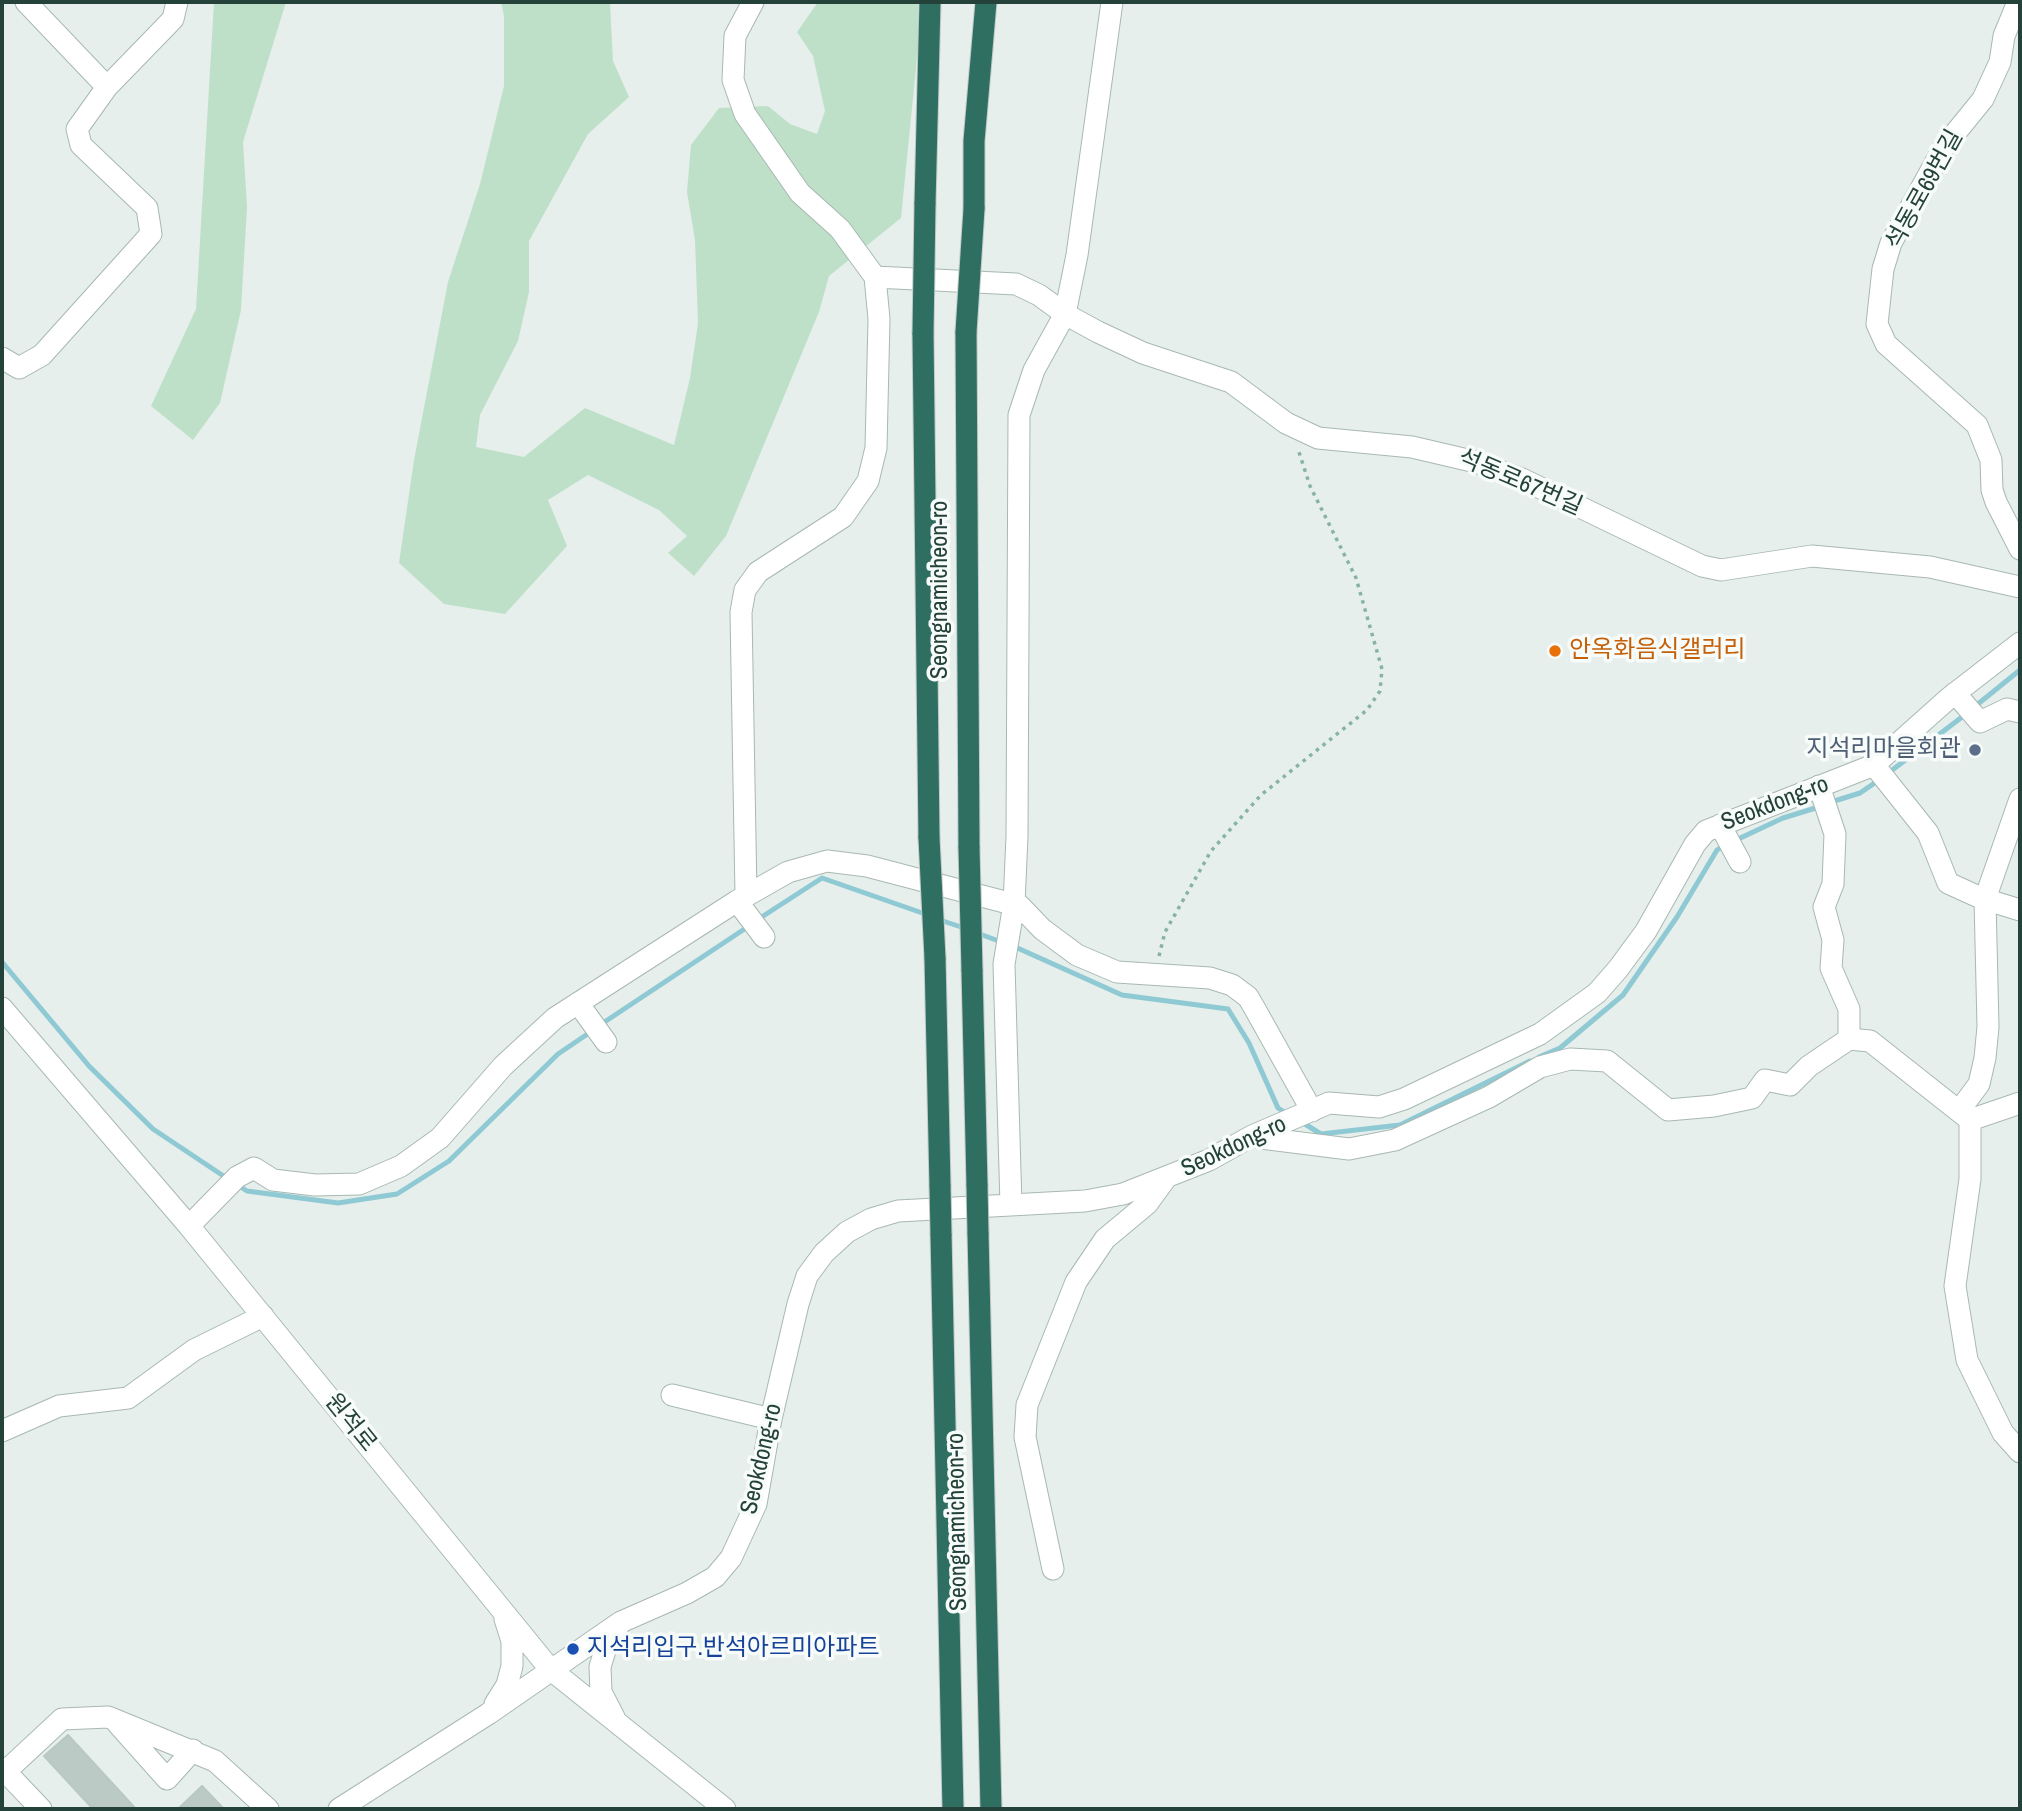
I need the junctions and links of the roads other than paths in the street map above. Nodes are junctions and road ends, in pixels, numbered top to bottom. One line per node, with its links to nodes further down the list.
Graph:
1 (26, 2): 8 (street)
2 (177, 2): 8 (street)
3 (753, 2): 9 (street)
4 (930, 2): 54 (highway, Seongnamicheon-ro, bridge)
5 (986, 2): 55 (highway, Seongnamicheon-ro, bridge)
6 (1112, 2): 10 (street)
7 (2018, 2): 12 (street, 석동로69번길)
8 (107, 87): 11 (street)
9 (876, 277): 10 (street, 석동로67번길); 21 (street)
10 (1065, 314): 13 (street, 석동로67번길); 23 (street)
11 (2, 358)
12 (2020, 549)
13 (2020, 587)
14 (2020, 643): 15 (street, Seokdong-ro)
15 (1958, 697): 16 (street); 17 (street, Seokdong-ro)
16 (2020, 712)
17 (1881, 774): 18 (street, Seokdong-ro); 20 (street)
18 (1820, 790): 28 (street); 30 (street, Seokdong-ro)
19 (2020, 799): 20 (street)
20 (1985, 899): 22 (street); 31 (street)
21 (742, 902): 23 (street); 24 (street); 25 (street)
22 (2020, 910)
23 (1013, 911): 30 (street); 34 (street)
24 (761, 934)
25 (581, 1007): 27 (street); 35 (street)
26 (2, 1008): 35 (street, 원적로)
27 (604, 1039)
28 (1849, 1039): 31 (street); 32 (street)
29 (2020, 1103): 31 (street)
30 (1310, 1112): 32 (street, Seokdong-ro)
31 (1965, 1116): 40 (street)
32 (1252, 1136): 33 (street, Seokdong-ro)
33 (1166, 1178): 34 (street, Seokdong-ro); 41 (street)
34 (1011, 1205): 38 (street, Seokdong-ro)
35 (189, 1226): 36 (street, 원적로)
36 (263, 1316): 39 (street); 42 (street, 원적로)
37 (672, 1395): 38 (street)
38 (771, 1419): 43 (street, Seokdong-ro)
39 (2, 1431)
40 (2020, 1452)
41 (1053, 1569)
42 (503, 1611): 44 (street, 원적로); 45 (street)
43 (621, 1622): 44 (street, Seokdong-ro); 47 (street)
44 (550, 1668): 45 (street, Seokdong-ro); 47 (street, 원적로)
45 (488, 1714): 52 (street, Seokdong-ro)
46 (114, 1719): 48 (street); 48 (street); 49 (street)
47 (616, 1722): 53 (street, 원적로)
48 (192, 1750): 51 (street)
49 (3, 1770): 50 (street)
50 (41, 1809)
51 (268, 1809)
52 (339, 1809)
53 (725, 1809)
54 (953, 1809)
55 (991, 1809)

